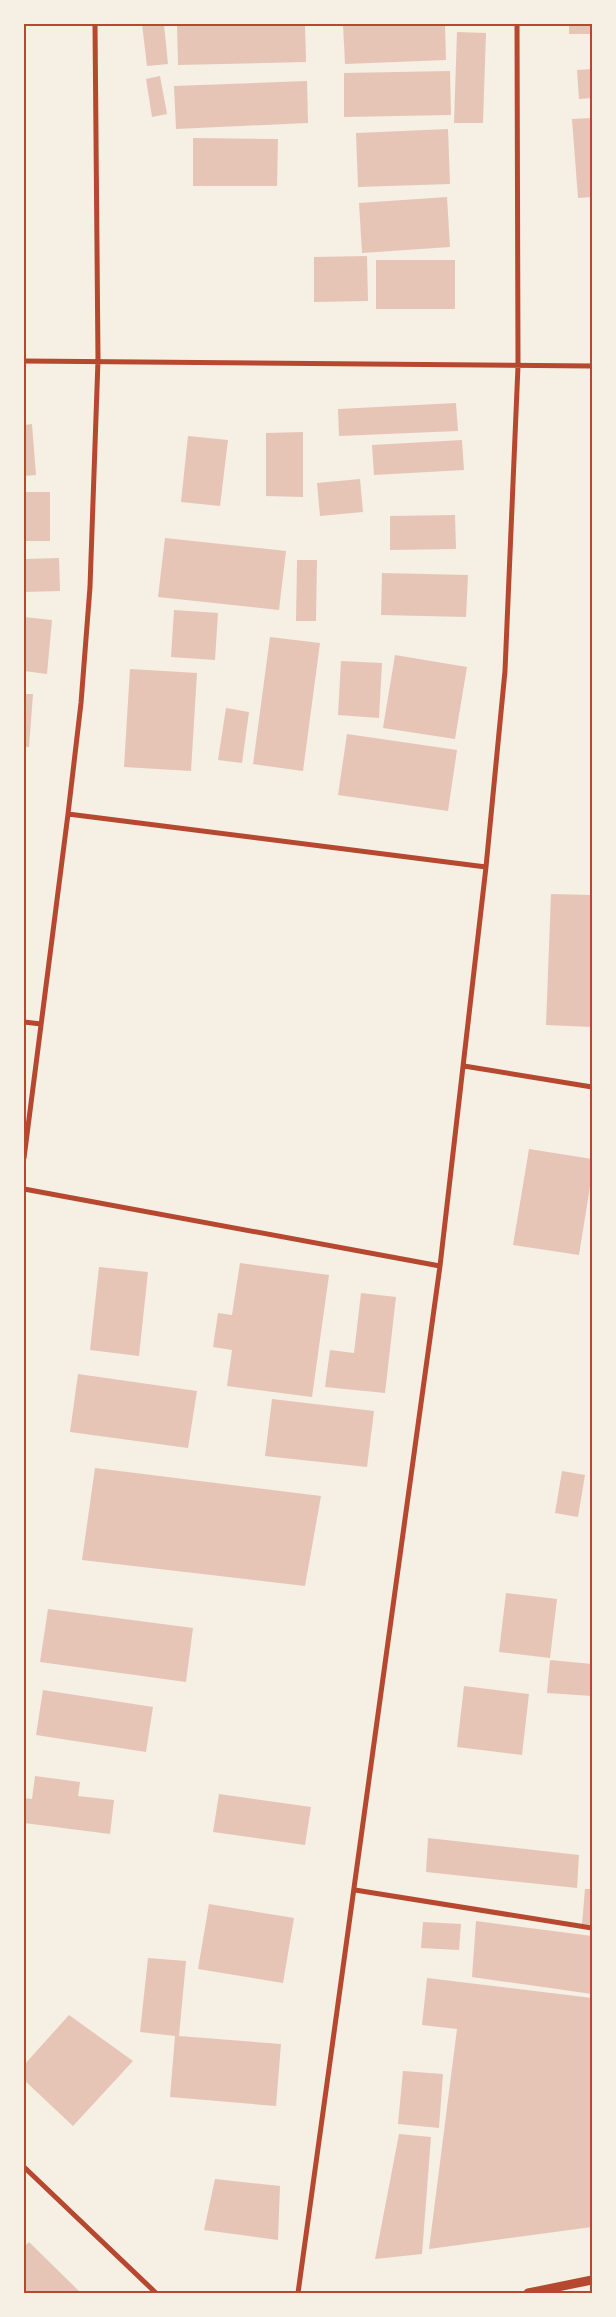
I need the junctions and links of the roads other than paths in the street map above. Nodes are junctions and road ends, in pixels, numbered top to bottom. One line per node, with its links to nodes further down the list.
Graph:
1 (95, 24): 3 (street)
2 (517, 24): 5 (street)
3 (98, 360): 4 (street); 5 (street); 7 (street)
4 (24, 361)
5 (518, 366): 6 (street); 8 (street)
6 (592, 366)
7 (68, 814): 8 (street); 10 (street)
8 (486, 868): 11 (street)
9 (24, 1022): 10 (street)
10 (41, 1024): 13 (street)
11 (464, 1066): 12 (street); 15 (street)
12 (592, 1087)
13 (24, 1158)
14 (24, 1189): 15 (street)
15 (440, 1266): 16 (street)
16 (355, 1890): 17 (street); 21 (street)
17 (592, 1928)
18 (24, 2167): 20 (street)
19 (592, 2280): 22 (street)
20 (156, 2293)
21 (298, 2293)
22 (528, 2293)

